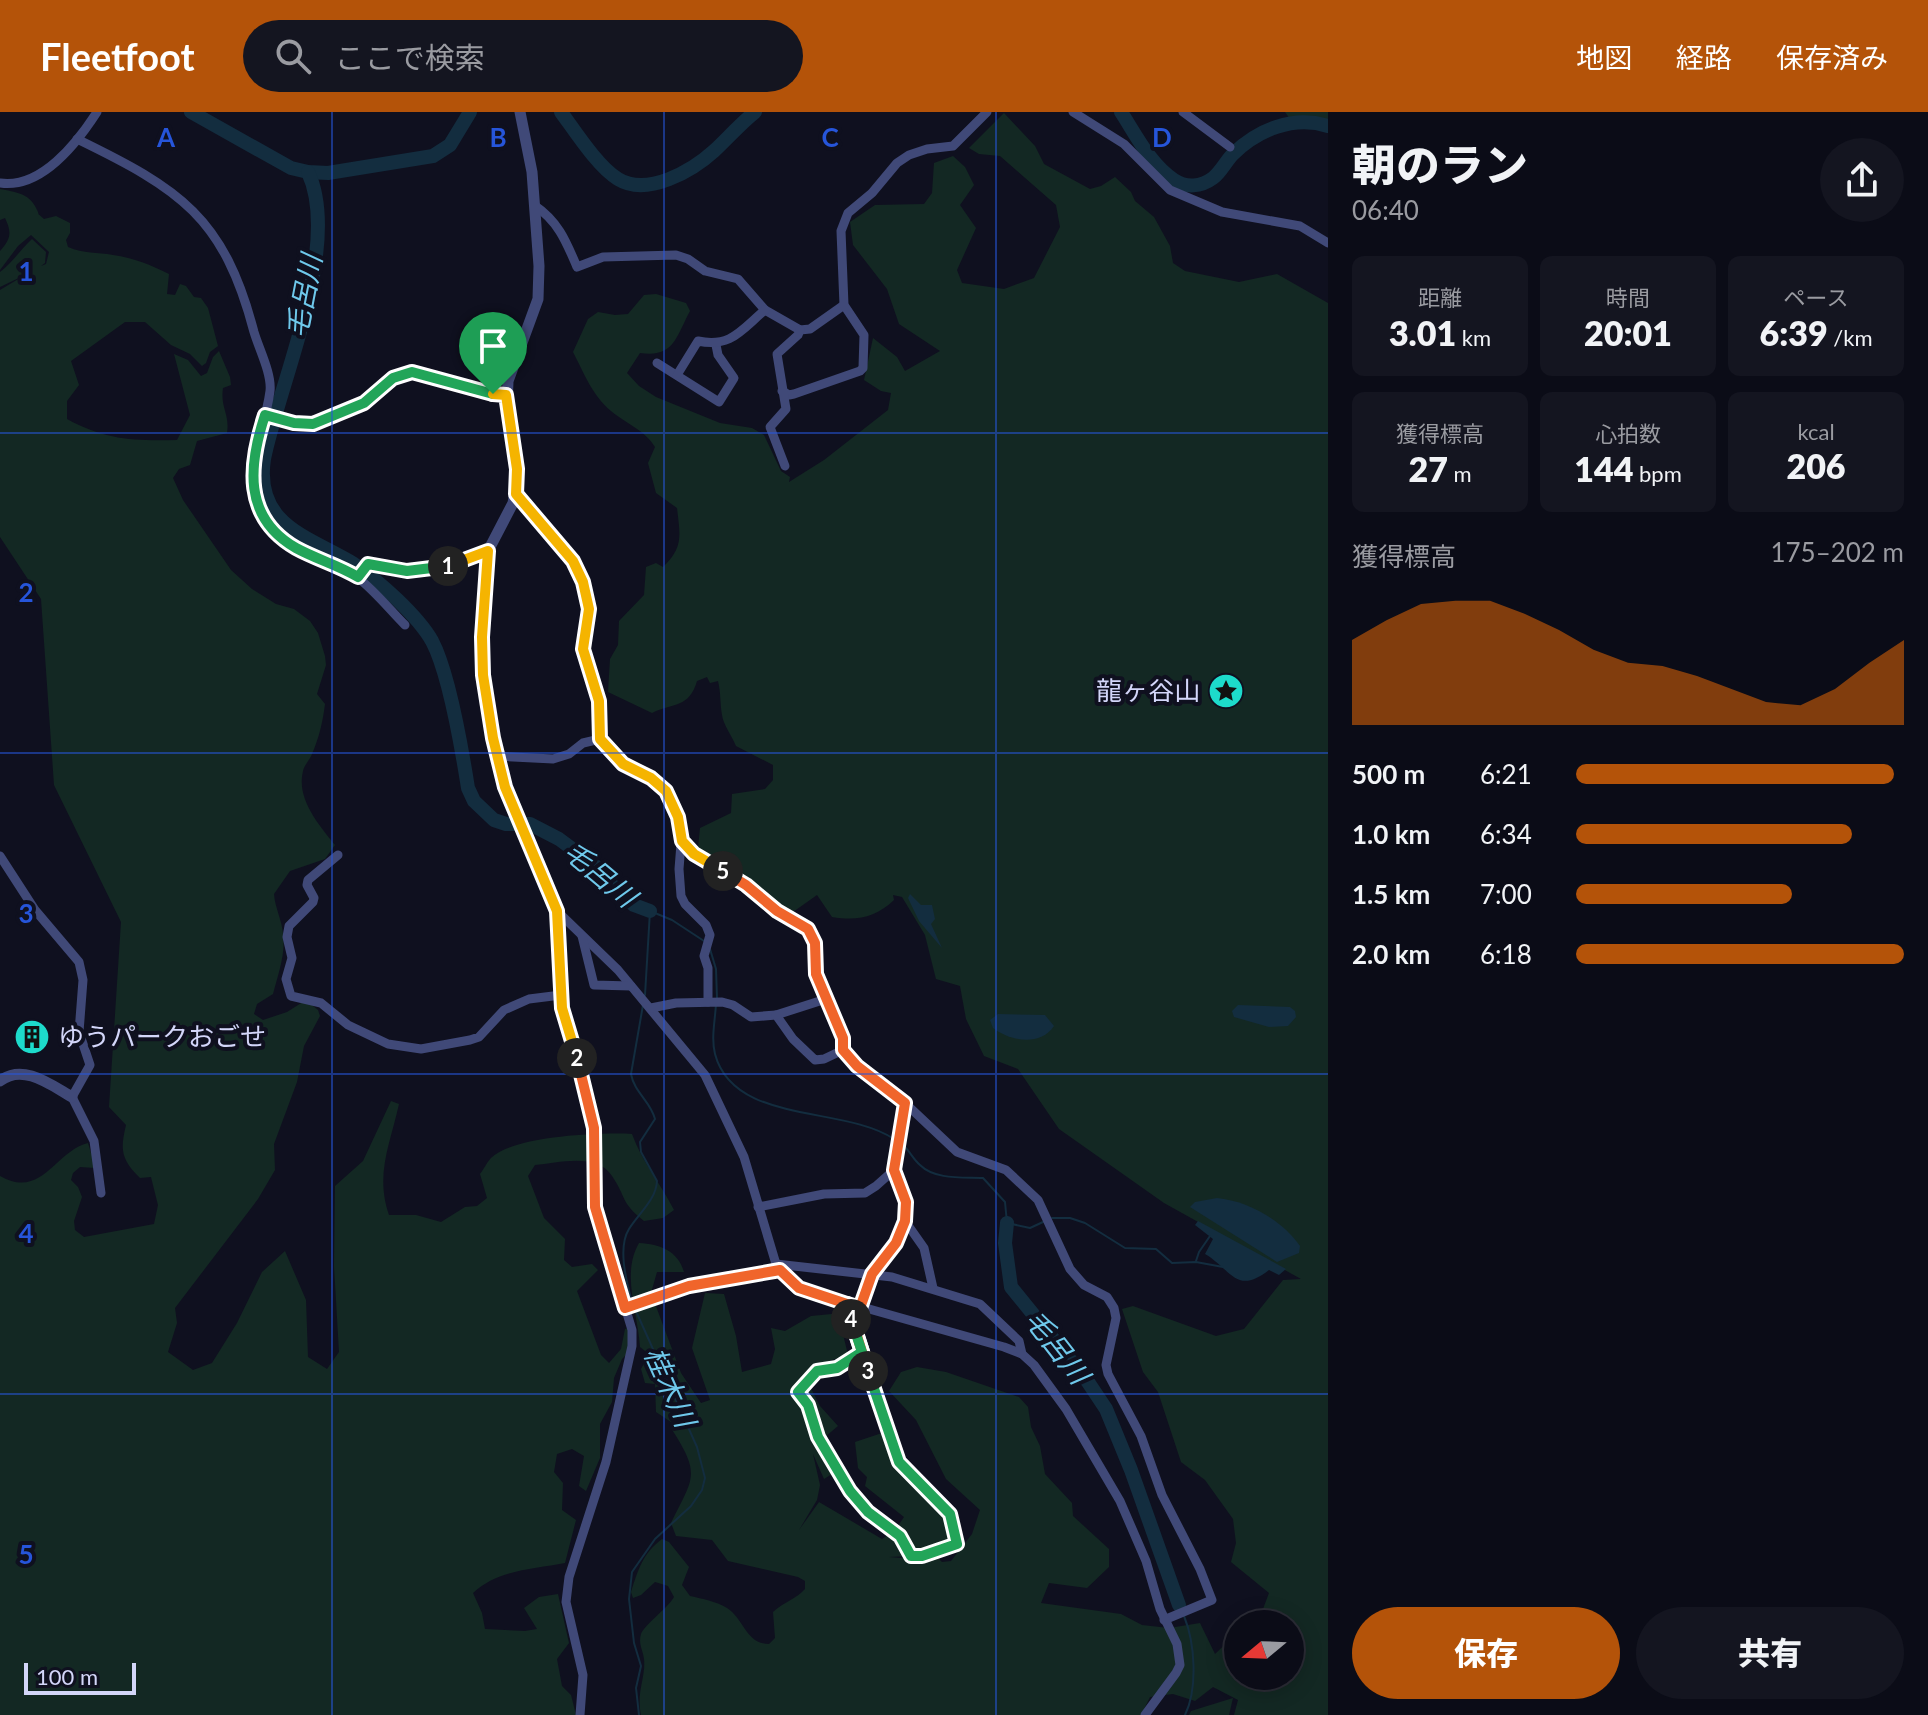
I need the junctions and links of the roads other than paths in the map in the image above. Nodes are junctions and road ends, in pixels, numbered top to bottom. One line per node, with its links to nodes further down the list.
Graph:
1 (97, 112): 6 (street)
2 (520, 112): 9 (street)
3 (987, 112): 11 (street)
4 (1073, 112): 10 (street)
5 (1183, 112): 7 (street)
6 (77, 139): 8 (street); 19 (street)
7 (1230, 147)
8 (0, 183)
9 (534, 205): 12 (street); 18 (street)
10 (1328, 243)
11 (844, 305): 13 (street); 17 (street)
12 (765, 310): 13 (street); 14 (street)
13 (800, 330): 17 (street)
14 (716, 345): 16 (street); 16 (street)
15 (657, 363): 16 (street)
16 (677, 375)
17 (782, 391): 20 (street)
18 (506, 395): 19 (street); 21 (street)
19 (267, 415): 23 (street)
20 (785, 466)
21 (516, 494): 22 (street); 25 (street)
22 (488, 551): 23 (street); 26 (street)
23 (358, 576): 24 (street)
24 (405, 625)
25 (600, 739): 26 (street); 27 (street)
26 (496, 756): 30 (street)
27 (682, 841): 34 (street); 35 (street)
28 (338, 855): 33 (street)
29 (0, 856): 40 (street)
30 (557, 911): 31 (street); 33 (street)
31 (582, 936): 32 (street); 32 (street)
32 (631, 986): 36 (street)
33 (561, 995): 50 (street)
34 (826, 999): 37 (street); 38 (street)
35 (709, 1002): 36 (street); 37 (street)
36 (647, 1004): 44 (street)
37 (776, 1015): 38 (street)
38 (843, 1050): 41 (street)
39 (0, 1081): 40 (street)
40 (72, 1097): 43 (street)
41 (905, 1103): 42 (street); 54 (street)
42 (894, 1170): 44 (street); 45 (street)
43 (101, 1193)
44 (758, 1207): 46 (street)
45 (905, 1221): 47 (street); 48 (street)
46 (778, 1267): 47 (street); 49 (street); 50 (street)
47 (872, 1274): 48 (street); 51 (street)
48 (933, 1288): 53 (street)
49 (847, 1304): 51 (street); 52 (street)
50 (627, 1308): 55 (street)
51 (860, 1308): 53 (street)
52 (862, 1352): 52 (street)
53 (1022, 1354): 54 (street)
54 (1166, 1619): 56 (street)
55 (580, 1715)
56 (1145, 1715)

